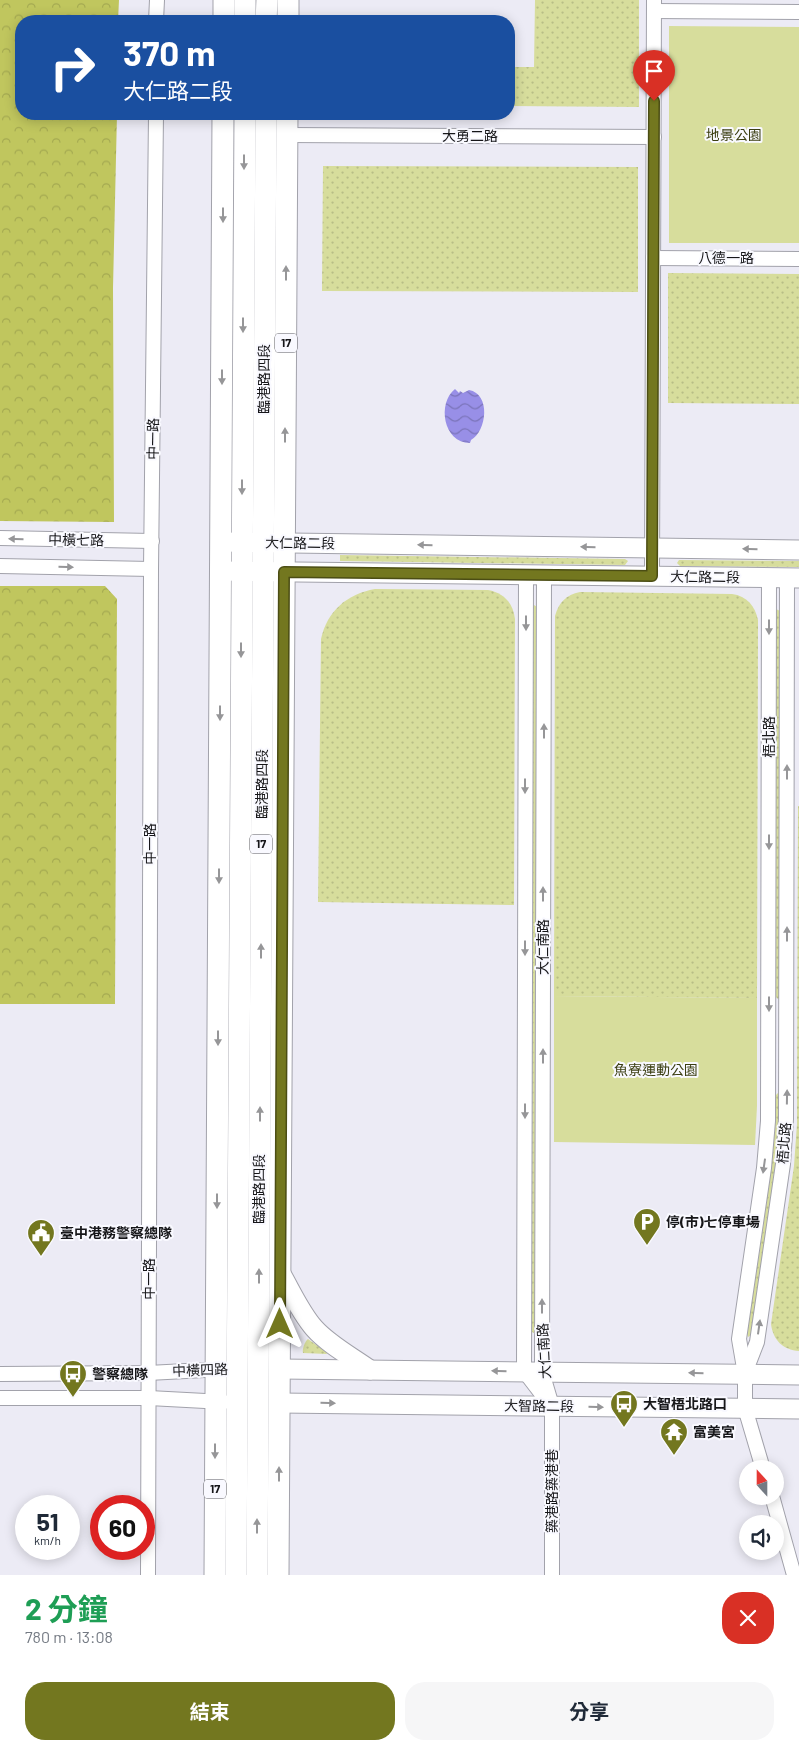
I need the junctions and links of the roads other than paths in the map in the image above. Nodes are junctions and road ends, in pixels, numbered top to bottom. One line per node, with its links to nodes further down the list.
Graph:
1 (157, 0): 8 (street)
2 (224, 0): 9 (main road)
3 (245, 0): 10 (main road)
4 (267, 0): 11 (main road)
5 (288, 0): 12 (main road)
6 (654, 5): 7 (street); 19 (street)
7 (799, 12)
8 (156, 15)
9 (224, 15)
10 (245, 15)
11 (266, 15)
12 (288, 15)
13 (156, 120): 23 (street, 中一路)
14 (223, 120): 24 (main road, 17, one-way to 24)
15 (245, 120): 25 (main road, 臨港路四段 / 17, one-way to 25)
16 (266, 120): 26 (main road, 臨港路四段 / 17)
17 (287, 120): 18 (main road, 臨港路四段 / 17)
18 (287, 136): 19 (street, 大勇二路); 27 (main road, 臨港路四段 / 17, one-way to 18)
19 (654, 137): 20 (street)
20 (653, 258): 21 (street, 八德一路); 28 (street)
21 (799, 258)
22 (0, 538): 23 (street, 中橫七路, one-way to 22)
23 (152, 541): 31 (street, 中一路)
24 (221, 542): 25 (street, 大仁路二段); 32 (main road, 17)
25 (242, 542): 26 (street, 大仁路二段); 33 (main road, 臨港路四段 / 17)
26 (263, 543): 27 (street, 大仁路二段); 34 (main road, 臨港路四段 / 17)
27 (284, 543): 28 (street, 大仁路二段, one-way to 27); 35 (main road, 臨港路四段 / 17)
28 (652, 548): 29 (street, 大仁路二段, one-way to 28); 37 (street)
29 (799, 550)
30 (0, 566): 31 (street, 中橫七路, one-way to 31)
31 (151, 569): 46 (street, 中一路)
32 (221, 570): 33 (street, 大仁路二段); 43 (main road, 17, one-way to 43)
33 (242, 571): 34 (street, 大仁路二段); 40 (main road, 臨港路四段 / 17, one-way to 40)
34 (263, 571): 35 (street, 大仁路二段); 41 (main road, 臨港路四段 / 17, one-way to 34)
35 (284, 572): 36 (street, 大仁路二段); 39 (main road, 臨港路四段 / 17)
36 (535, 575): 37 (street, 大仁路二段); 45 (street, 大仁南路)
37 (652, 576): 38 (street, 大仁路二段)
38 (785, 578): 48 (street, 梧北路)
39 (280, 1272): 42 (main road, 臨港路四段 / 17); 44 (street)
40 (237, 1369): 41 (street, 中橫四路); 43 (street, 中橫四路); 53 (main road, 臨港路四段 / 17)
41 (258, 1369): 42 (street, 中橫四路); 54 (main road, 臨港路四段 / 17)
42 (280, 1369): 44 (street); 55 (main road, 臨港路四段 / 17)
43 (216, 1370): 46 (street, 中橫四路); 52 (main road, 17)
44 (370, 1370): 45 (street, one-way to 44)
45 (533, 1372): 48 (street, one-way to 45); 56 (street, 大仁南路)
46 (148, 1373): 47 (street, 中橫四路); 51 (street, 中一路)
47 (0, 1374)
48 (745, 1374): 49 (street); 57 (street, 梧北路)
49 (799, 1375)
50 (0, 1398): 51 (street, 中橫四路)
51 (148, 1398): 52 (street, 中橫四路); 61 (street, 中一路)
52 (216, 1402): 53 (street, 中橫四路); 62 (main road, 17, one-way to 62)
53 (237, 1402): 54 (street, 中橫四路); 63 (main road, 臨港路四段 / 17)
54 (258, 1402): 55 (street, 中橫四路); 64 (main road, 臨港路四段 / 17, one-way to 54)
55 (280, 1403): 56 (street, 大智路二段, one-way to 56); 65 (main road, 臨港路四段 / 17, one-way to 55)
56 (552, 1406): 57 (street, 大智路二段, one-way to 57); 66 (street, 築港路築港巷)
57 (745, 1408): 58 (street, 大智路二段); 59 (street, 梧北路)
58 (799, 1409)
59 (760, 1460)
60 (775, 1505): 67 (street)
61 (148, 1575)
62 (215, 1575)
63 (236, 1575)
64 (257, 1575)
65 (278, 1575)
66 (552, 1575)
67 (794, 1575)

